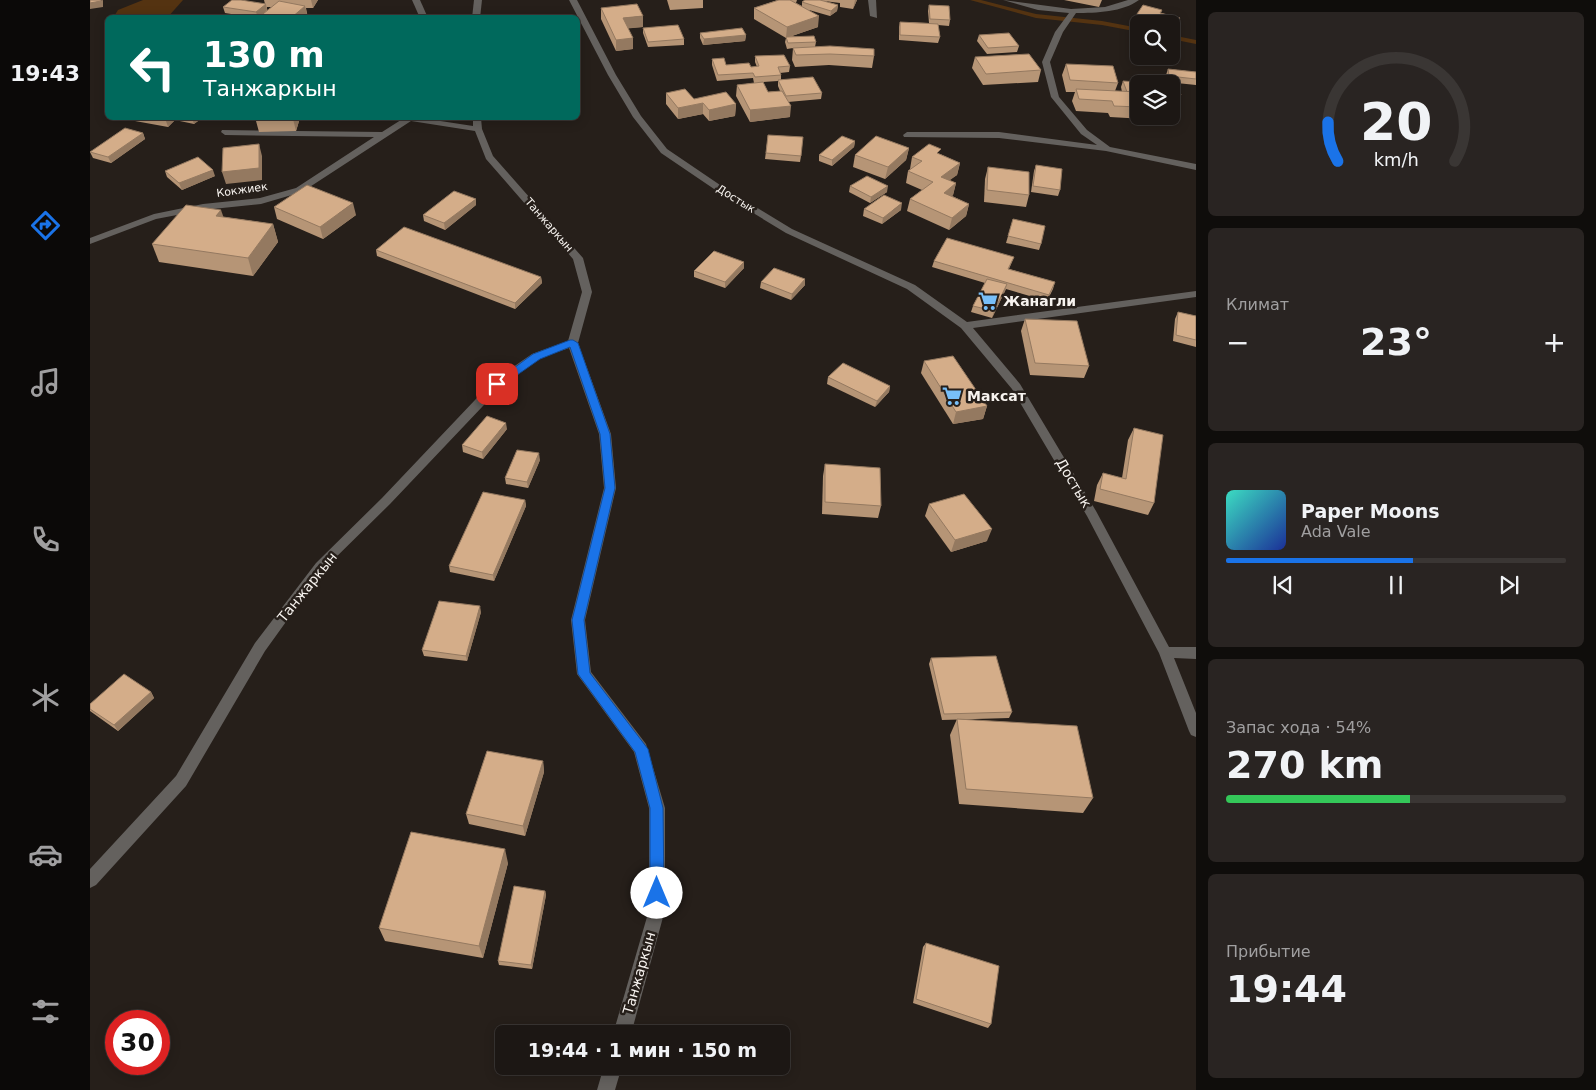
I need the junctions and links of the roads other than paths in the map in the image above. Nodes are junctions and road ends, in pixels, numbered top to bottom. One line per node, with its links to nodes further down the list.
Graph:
1 (416, 0): 8 (street)
2 (478, 0): 9 (street)
3 (573, 0): 21 (street, Достык)
4 (872, 0): 10 (street)
5 (1007, 0): 7 (street)
6 (1135, 0): 7 (street)
7 (1075, 10): 17 (street)
8 (423, 15)
9 (476, 15)
10 (874, 16)
11 (406, 120): 15 (street, Кокжиек)
12 (436, 120): 13 (street)
13 (477, 123): 22 (street, Танжаркын)
14 (225, 132): 15 (street)
15 (383, 135): 19 (street, Кокжиек)
16 (907, 135): 17 (street)
17 (1107, 149): 18 (street)
18 (1196, 167)
19 (90, 241)
20 (1196, 294): 21 (street)
21 (965, 326): 23 (street, Достык)
22 (573, 343): 26 (street, Танжаркын); 27 (street, Танжаркын)
23 (1165, 652): 24 (street); 25 (street, Достык)
24 (1196, 653)
25 (1196, 731)
26 (90, 880)
27 (625, 1025)
28 (610, 1075): 29 (street)
29 (606, 1090)

